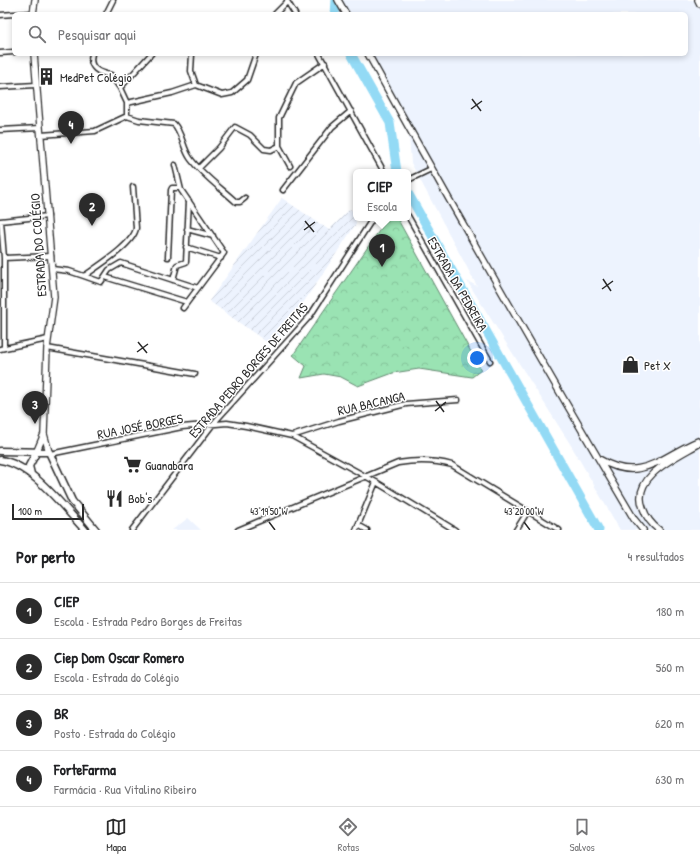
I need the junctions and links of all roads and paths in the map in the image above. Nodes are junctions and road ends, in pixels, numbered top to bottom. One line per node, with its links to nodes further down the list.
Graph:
1 (35, 0): 7 (street)
2 (113, 0): 8 (street)
3 (338, 0): 11 (street)
4 (698, 0): 6 (street)
5 (287, 1): 9 (street); 10 (street)
6 (700, 4)
7 (33, 12)
8 (107, 12)
9 (277, 12)
10 (294, 12)
11 (345, 12)
12 (12, 14): 13 (street)
13 (0, 15)
14 (12, 52): 15 (street)
15 (0, 53)
16 (34, 56): 24 (street, ESTRADA DO COLÉGIO)
17 (92, 56): 27 (street)
18 (150, 56): 27 (street)
19 (192, 56): 25 (street)
20 (255, 56): 25 (street)
21 (320, 56): 23 (street)
22 (369, 56): 39 (street)
23 (325, 63): 29 (street); 34 (street)
24 (36, 85): 26 (street); 31 (street, ESTRADA DO COLÉGIO)
25 (196, 85): 28 (street)
26 (0, 87)
27 (120, 88): 28 (street)
28 (127, 103): 30 (street)
29 (351, 111): 38 (street); 43 (street)
30 (127, 116): 33 (street); 37 (street)
31 (40, 128): 32 (street); 33 (street, ESTRADA DO COLÉGIO)
32 (0, 130)
33 (41, 134): 46 (street, ESTRADA DO COLÉGIO)
34 (279, 146): 36 (street); 37 (street)
35 (175, 164): 42 (street)
36 (290, 166)
37 (200, 168): 44 (street)
38 (382, 169)
39 (431, 169): 40 (street); 77 (street)
40 (411, 179)
41 (133, 187): 58 (street)
42 (180, 188): 45 (street); 54 (street)
43 (283, 190)
44 (245, 198)
45 (189, 201): 50 (street); 51 (street)
46 (48, 216): 47 (street); 53 (street, ESTRADA DO COLÉGIO)
47 (0, 221): 55 (street)
48 (371, 221): 70 (street, ESTRADA PEDRO BORGES DE FREITAS)
49 (411, 221): 67 (street, ESTRADA DA PEDREIRA)
50 (187, 229): 51 (street); 52 (street)
51 (214, 236): 56 (street)
52 (186, 247): 56 (street); 60 (street)
53 (51, 256): 55 (street); 57 (street, ESTRADA DO COLÉGIO)
54 (168, 256)
55 (4, 258): 65 (street)
56 (221, 258): 61 (street)
57 (52, 269): 58 (street); 64 (street, ESTRADA DO COLÉGIO)
58 (84, 276): 59 (street)
59 (105, 277): 60 (street); 62 (street)
60 (173, 280): 61 (street)
61 (198, 288): 62 (street)
62 (187, 302): 63 (street)
63 (183, 308)
64 (48, 339): 65 (street); 66 (street, ESTRADA DO COLÉGIO)
65 (2, 348)
66 (47, 348): 68 (street); 71 (street, ESTRADA DO COLÉGIO)
67 (490, 361)
68 (195, 374)
69 (458, 400): 72 (street, RUA BACANGA)
70 (213, 424): 72 (street, RUA JOSÉ BORGES); 76 (street, RUA JOSÉ BORGES); 86 (street, ESTRADA PEDRO BORGES DE FREITAS)
71 (44, 434): 75 (street, ESTRADA DO COLÉGIO); 76 (street, ESTRADA DO COLÉGIO)
72 (292, 436): 80 (street, RUA JOSÉ BORGES)
73 (700, 442): 77 (street); 94 (street)
74 (0, 451): 75 (main road)
75 (36, 453): 76 (main road); 79 (main road)
76 (50, 453): 85 (main road)
77 (599, 459): 93 (street)
78 (0, 460): 79 (main road)
79 (31, 474): 84 (main road)
80 (366, 477): 81 (street, RUA JOSÉ BORGES); 82 (street); 87 (street)
81 (376, 482): 83 (street); 90 (street, RUA JOSÉ BORGES)
82 (528, 511): 91 (street); 92 (street)
83 (358, 525): 88 (street); 89 (street)
84 (85, 530)
85 (96, 530)
86 (132, 530)
87 (238, 530)
88 (356, 530)
89 (367, 530)
90 (455, 530)
91 (516, 530)
92 (559, 530)
93 (643, 530)
94 (659, 530)

